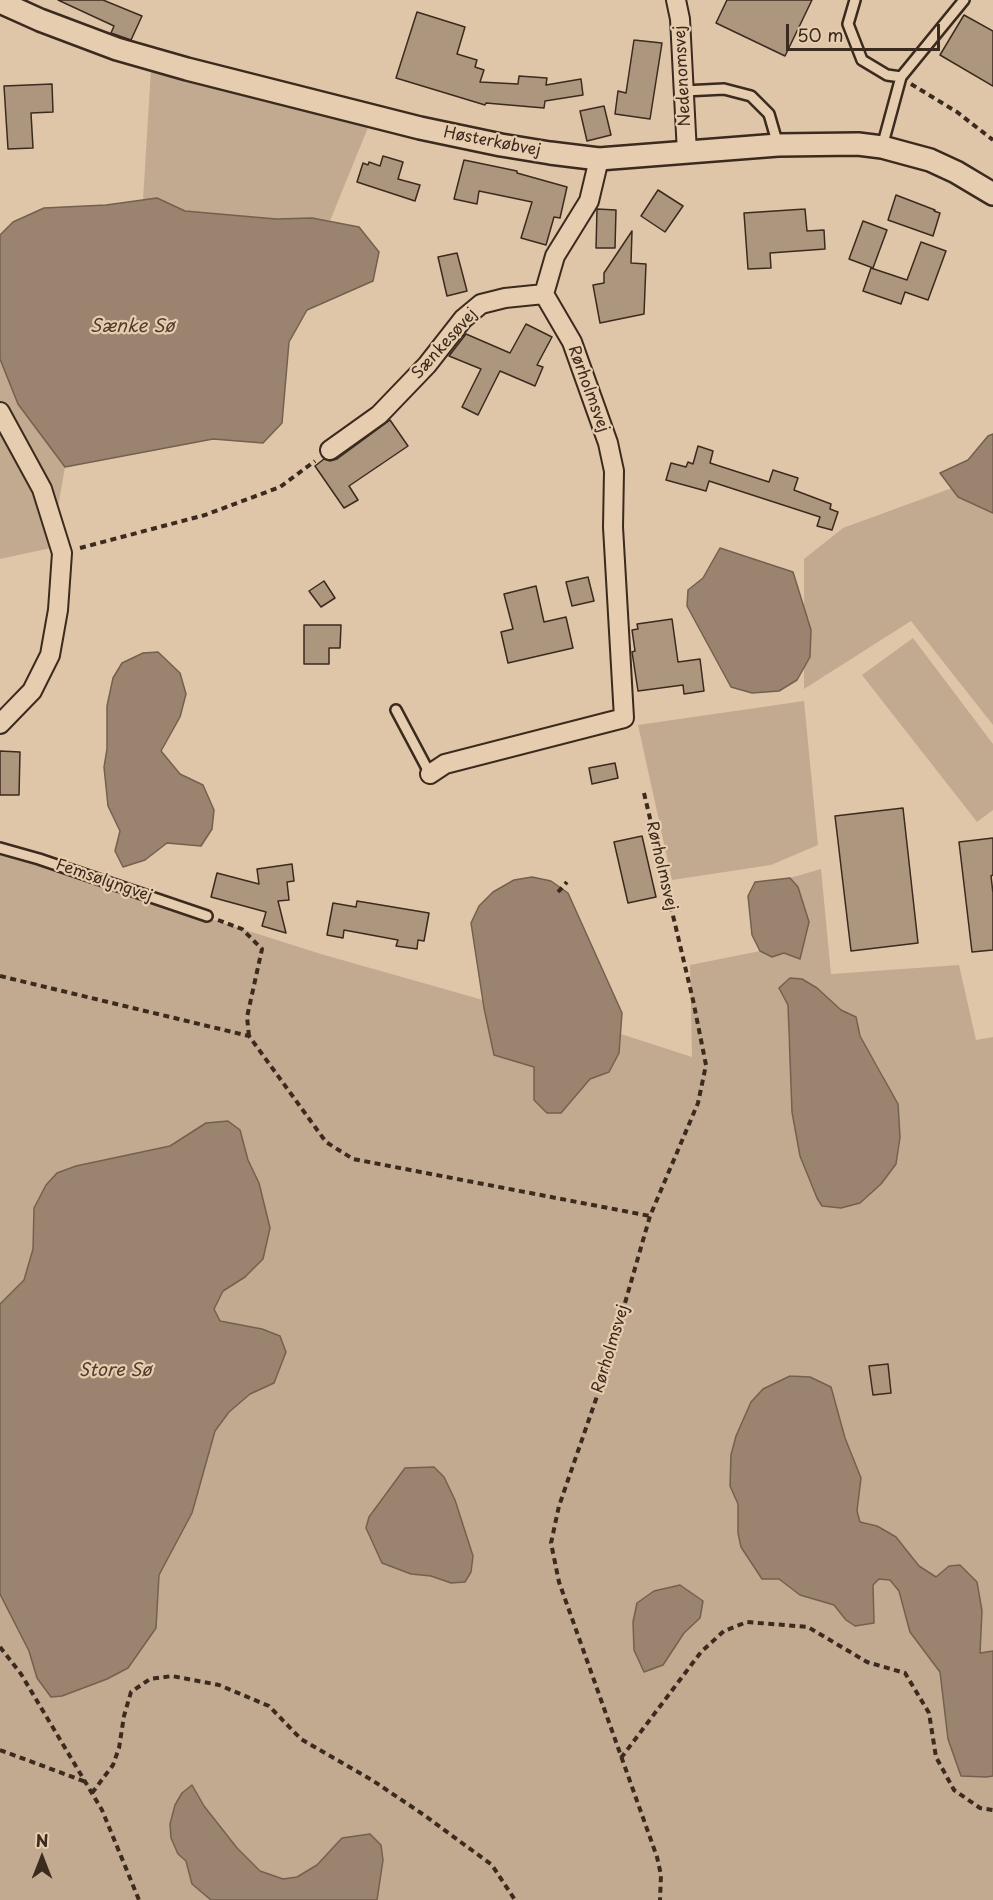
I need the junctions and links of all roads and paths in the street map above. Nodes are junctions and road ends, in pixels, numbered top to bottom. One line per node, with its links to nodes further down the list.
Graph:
1 (676, 0): 6 (street, Nedenomsvej)
2 (855, 0): 5 (lane)
3 (964, 0): 5 (lane)
4 (0, 2): 11 (street, Høsterkøbvej)
5 (901, 77): 7 (path); 9 (lane)
6 (684, 91): 8 (lane); 10 (street, Nedenomsvej)
7 (993, 140)
8 (778, 145): 9 (street, Høsterkøbvej); 10 (street, Høsterkøbvej)
9 (882, 147): 12 (street, Høsterkøbvej)
10 (687, 153): 11 (street, Høsterkøbvej)
11 (599, 159): 13 (street)
12 (993, 194)
13 (544, 294): 15 (street, Sænkesøvej); 19 (street, Rørholmsvej)
14 (0, 412): 16 (street)
15 (330, 450): 16 (path)
16 (62, 553): 18 (street)
17 (396, 710): 19 (lane, Rørholmsvej)
18 (0, 724)
19 (430, 774)
20 (644, 793): 27 (path, Rørholmsvej)
21 (0, 848): 24 (lane, Femsølyngvej)
22 (567, 882): 23 (path)
23 (558, 892)
24 (207, 916): 26 (path)
25 (0, 976): 26 (path)
26 (249, 1036): 27 (path)
27 (650, 1216): 30 (path, Rørholmsvej)
28 (0, 1647): 31 (path)
29 (0, 1750): 31 (path)
30 (621, 1759): 33 (path); 36 (path, Rørholmsvej)
31 (86, 1782): 32 (path)
32 (92, 1793): 34 (path); 35 (path)
33 (993, 1810)
34 (139, 1900)
35 (515, 1900)
36 (660, 1900)

